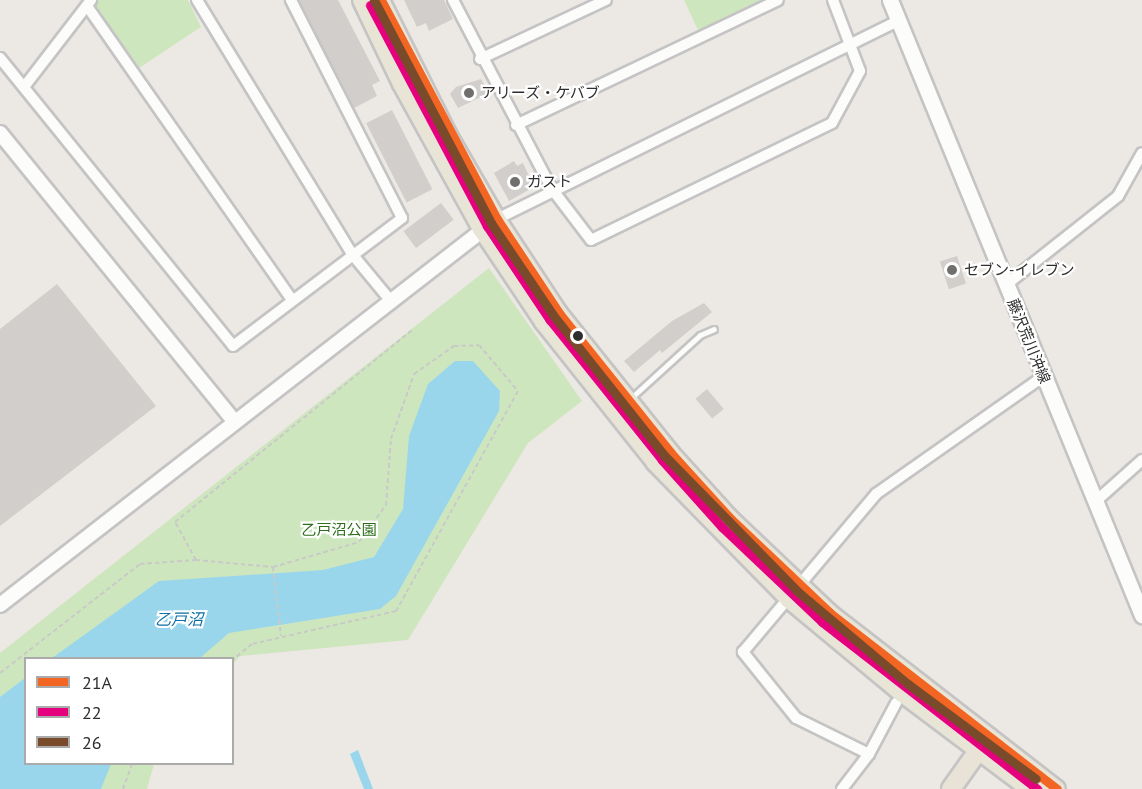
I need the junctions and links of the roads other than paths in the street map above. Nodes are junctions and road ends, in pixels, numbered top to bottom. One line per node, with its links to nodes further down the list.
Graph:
1 (197, 0): 22 (street)
2 (291, 0): 22 (street)
3 (361, 0): 21 (main road)
4 (381, 0): 20 (main road)
5 (453, 0): 14 (street)
6 (606, 0): 14 (street)
7 (778, 0): 16 (street)
8 (833, 0): 12 (street)
9 (890, 0): 11 (main road, 藤沢荒川沖線)
10 (89, 3): 15 (street); 24 (street)
11 (898, 21): 12 (street); 23 (main road, 藤沢荒川沖線)
12 (850, 44): 19 (street); 19 (street)
13 (0, 58): 15 (street)
14 (480, 59): 16 (street)
15 (24, 87): 24 (street)
16 (516, 125): 19 (street)
17 (0, 134): 29 (street)
18 (1142, 153): 23 (street)
19 (552, 189): 20 (street)
20 (497, 219): 21 (street); 28 (main road)
21 (481, 229): 25 (street); 33 (main road)
22 (352, 254): 24 (street); 25 (street)
23 (1006, 284): 27 (main road, 藤沢荒川沖線)
24 (292, 300)
25 (390, 300): 29 (street)
26 (714, 329): 28 (lane)
27 (1044, 376): 31 (main road, 藤沢荒川沖線); 32 (street)
28 (627, 401): 32 (main road)
29 (233, 420): 34 (street)
30 (1142, 460): 31 (street)
31 (1095, 502): 35 (main road, 藤沢荒川沖線)
32 (799, 584): 33 (street); 37 (main road)
33 (789, 600): 37 (main road); 38 (street)
34 (0, 605)
35 (1142, 615)
36 (896, 703): 38 (street)
37 (983, 744): 40 (highway); 41 (main road); 42 (main road)
38 (869, 754): 39 (street)
39 (842, 789)
40 (951, 789)
41 (1029, 789)
42 (1057, 789)

